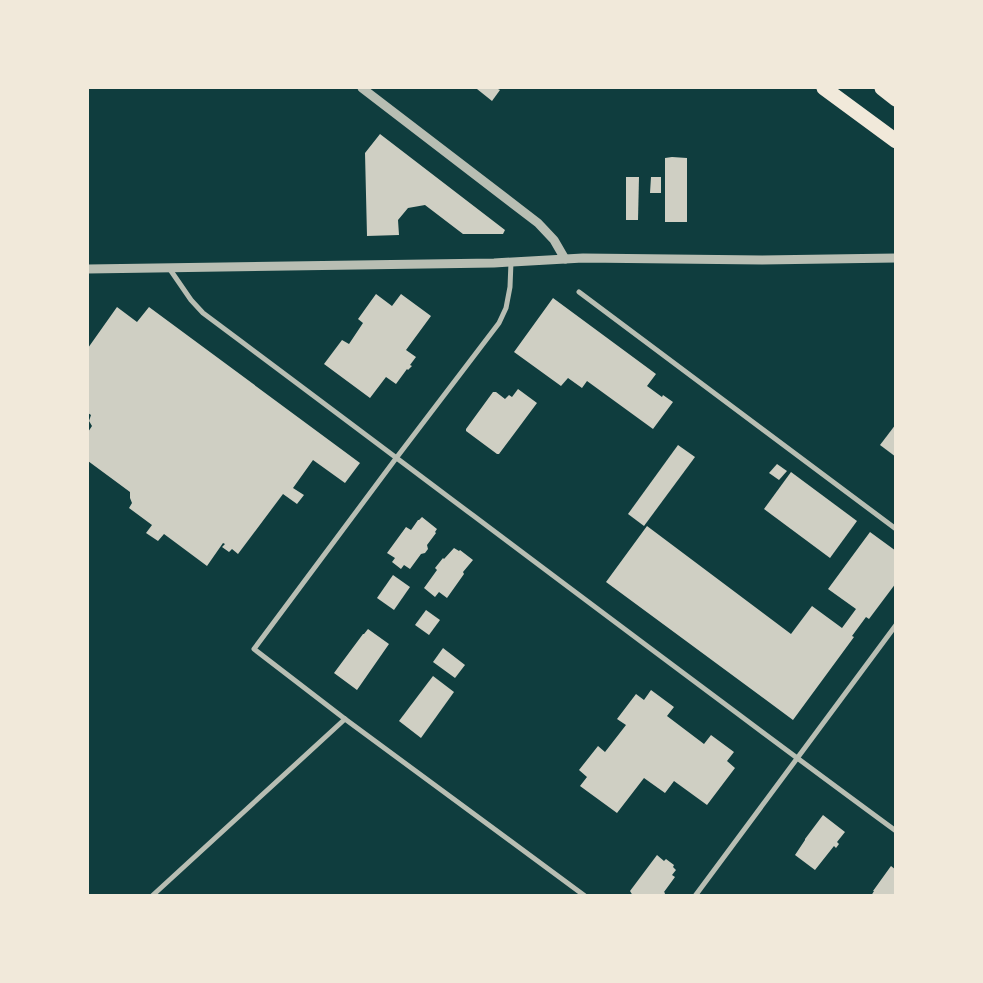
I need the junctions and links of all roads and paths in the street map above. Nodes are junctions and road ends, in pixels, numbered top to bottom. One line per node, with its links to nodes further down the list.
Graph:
1 (362, 88): 7 (street)
2 (824, 88): 5 (highway)
3 (882, 88): 4 (highway)
4 (896, 99)
5 (896, 141)
6 (896, 258): 7 (street)
7 (565, 259): 8 (street)
8 (511, 262): 9 (street); 12 (street)
9 (169, 268): 10 (street); 12 (street)
10 (88, 269)
11 (578, 292): 13 (street)
12 (397, 457): 15 (street); 16 (street)
13 (896, 529)
14 (896, 625): 16 (street)
15 (345, 719): 18 (street); 19 (street)
16 (797, 758): 17 (street); 20 (street)
17 (896, 831)
18 (152, 896)
19 (586, 896)
20 (695, 896)

